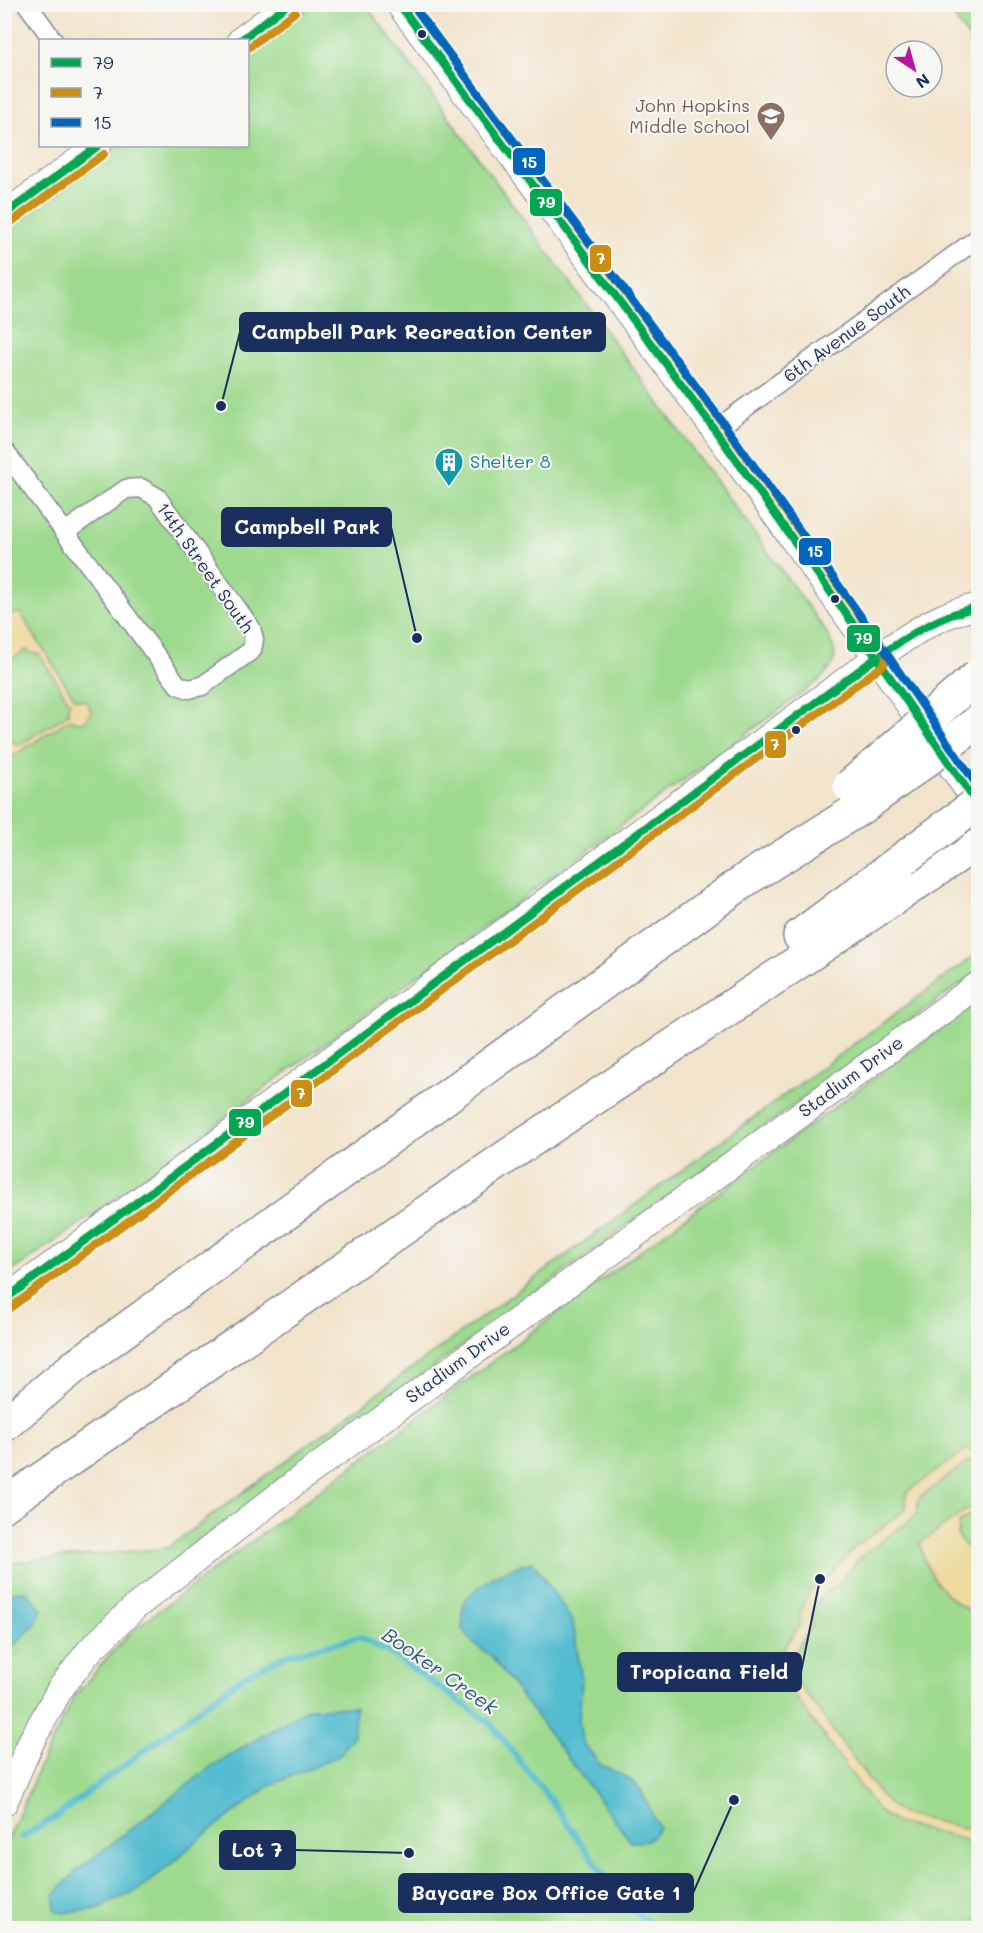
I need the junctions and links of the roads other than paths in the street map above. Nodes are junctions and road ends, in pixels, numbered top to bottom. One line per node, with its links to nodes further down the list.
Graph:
1 (27, 4): 4 (street)
2 (289, 4): 5 (street)
3 (399, 4): 9 (street)
4 (52, 39)
5 (242, 39)
6 (97, 147): 7 (street)
7 (4, 215)
8 (978, 239): 9 (street, 6th Avenue South)
9 (715, 430): 13 (street)
10 (4, 451): 11 (street, 14th Street South)
11 (65, 532): 11 (street, 14th Street South)
12 (978, 607): 13 (street)
13 (876, 658): 17 (street); 21 (street)
14 (978, 676): 16 (highway, bridge)
15 (978, 722): 16 (highway, bridge)
16 (857, 795): 22 (highway)
17 (978, 804): 19 (highway, bridge)
18 (978, 842): 19 (highway)
19 (912, 870): 25 (highway)
20 (978, 985): 26 (street, Stadium Drive)
21 (4, 1300)
22 (74, 1367): 23 (highway); 24 (highway)
23 (4, 1402)
24 (4, 1425)
25 (4, 1505)
26 (4, 1803)

